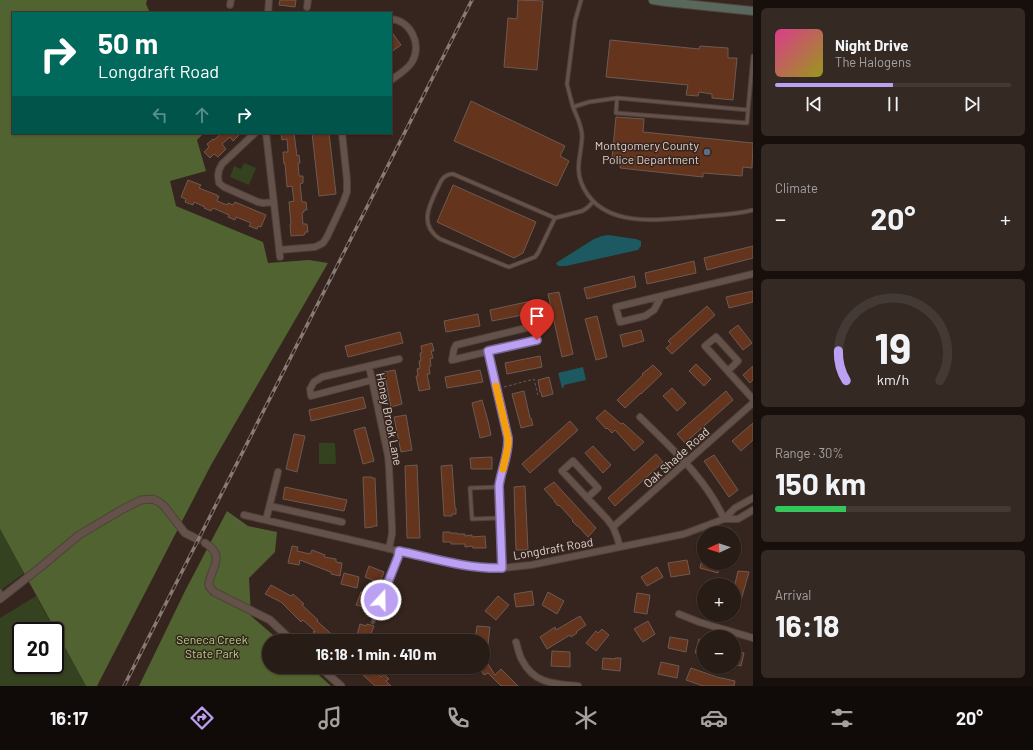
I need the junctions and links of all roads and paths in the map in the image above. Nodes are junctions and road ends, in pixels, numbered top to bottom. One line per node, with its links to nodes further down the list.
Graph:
1 (269, 0): 5 (street)
2 (581, 0): 10 (lane)
3 (653, 0): 4 (main road)
4 (753, 11)
5 (268, 12)
6 (392, 19): 8 (street)
7 (753, 56): 11 (lane)
8 (392, 79)
9 (618, 98): 10 (lane); 11 (lane); 11 (lane)
10 (573, 107): 16 (lane)
11 (748, 110)
12 (254, 134): 15 (street)
13 (266, 134): 15 (street)
14 (342, 134): 15 (street)
15 (274, 202)
16 (593, 202): 17 (lane); 18 (lane)
17 (753, 210)
18 (555, 218): 18 (lane)
19 (753, 274): 20 (street)
20 (661, 297): 20 (street)
21 (488, 351): 21 (street); 26 (street)
22 (399, 359): 23 (street)
23 (368, 366): 25 (street, Honey Brook Lane); 25 (street)
24 (728, 371): 24 (street); 28 (street)
25 (372, 380): 48 (street, Honey Brook Lane)
26 (497, 389): 27 (path); 33 (street)
27 (538, 395)
28 (753, 399)
29 (753, 403): 31 (street, Oak Shade Road)
30 (640, 417): 31 (street)
31 (686, 462): 40 (street); 43 (street, Oak Shade Road)
32 (278, 472): 36 (street)
33 (499, 486): 39 (street); 39 (lane)
34 (587, 498): 34 (street); 43 (street)
35 (753, 498): 40 (street, Longdraft Road)
36 (270, 506): 41 (street); 42 (street)
37 (753, 510): 40 (street, Longdraft Road)
38 (244, 515): 41 (street, Longdraft Road); 47 (path)
39 (500, 518): 50 (street)
40 (724, 519): 46 (street, Longdraft Road)
41 (266, 520): 48 (street, Longdraft Road)
42 (342, 522)
43 (613, 527): 46 (street)
44 (194, 538): 51 (street)
45 (205, 543): 47 (street)
46 (620, 547): 50 (street, Longdraft Road)
47 (213, 549): 54 (street)
48 (389, 549): 49 (street, Longdraft Road)
49 (399, 551): 50 (street, Longdraft Road); 53 (lane)
50 (502, 568)
51 (1, 595)
52 (679, 614): 55 (street)
53 (373, 622)
54 (285, 634)
55 (753, 638)
56 (516, 642): 59 (street)
57 (328, 674): 58 (street)
58 (341, 686)
59 (578, 686)

